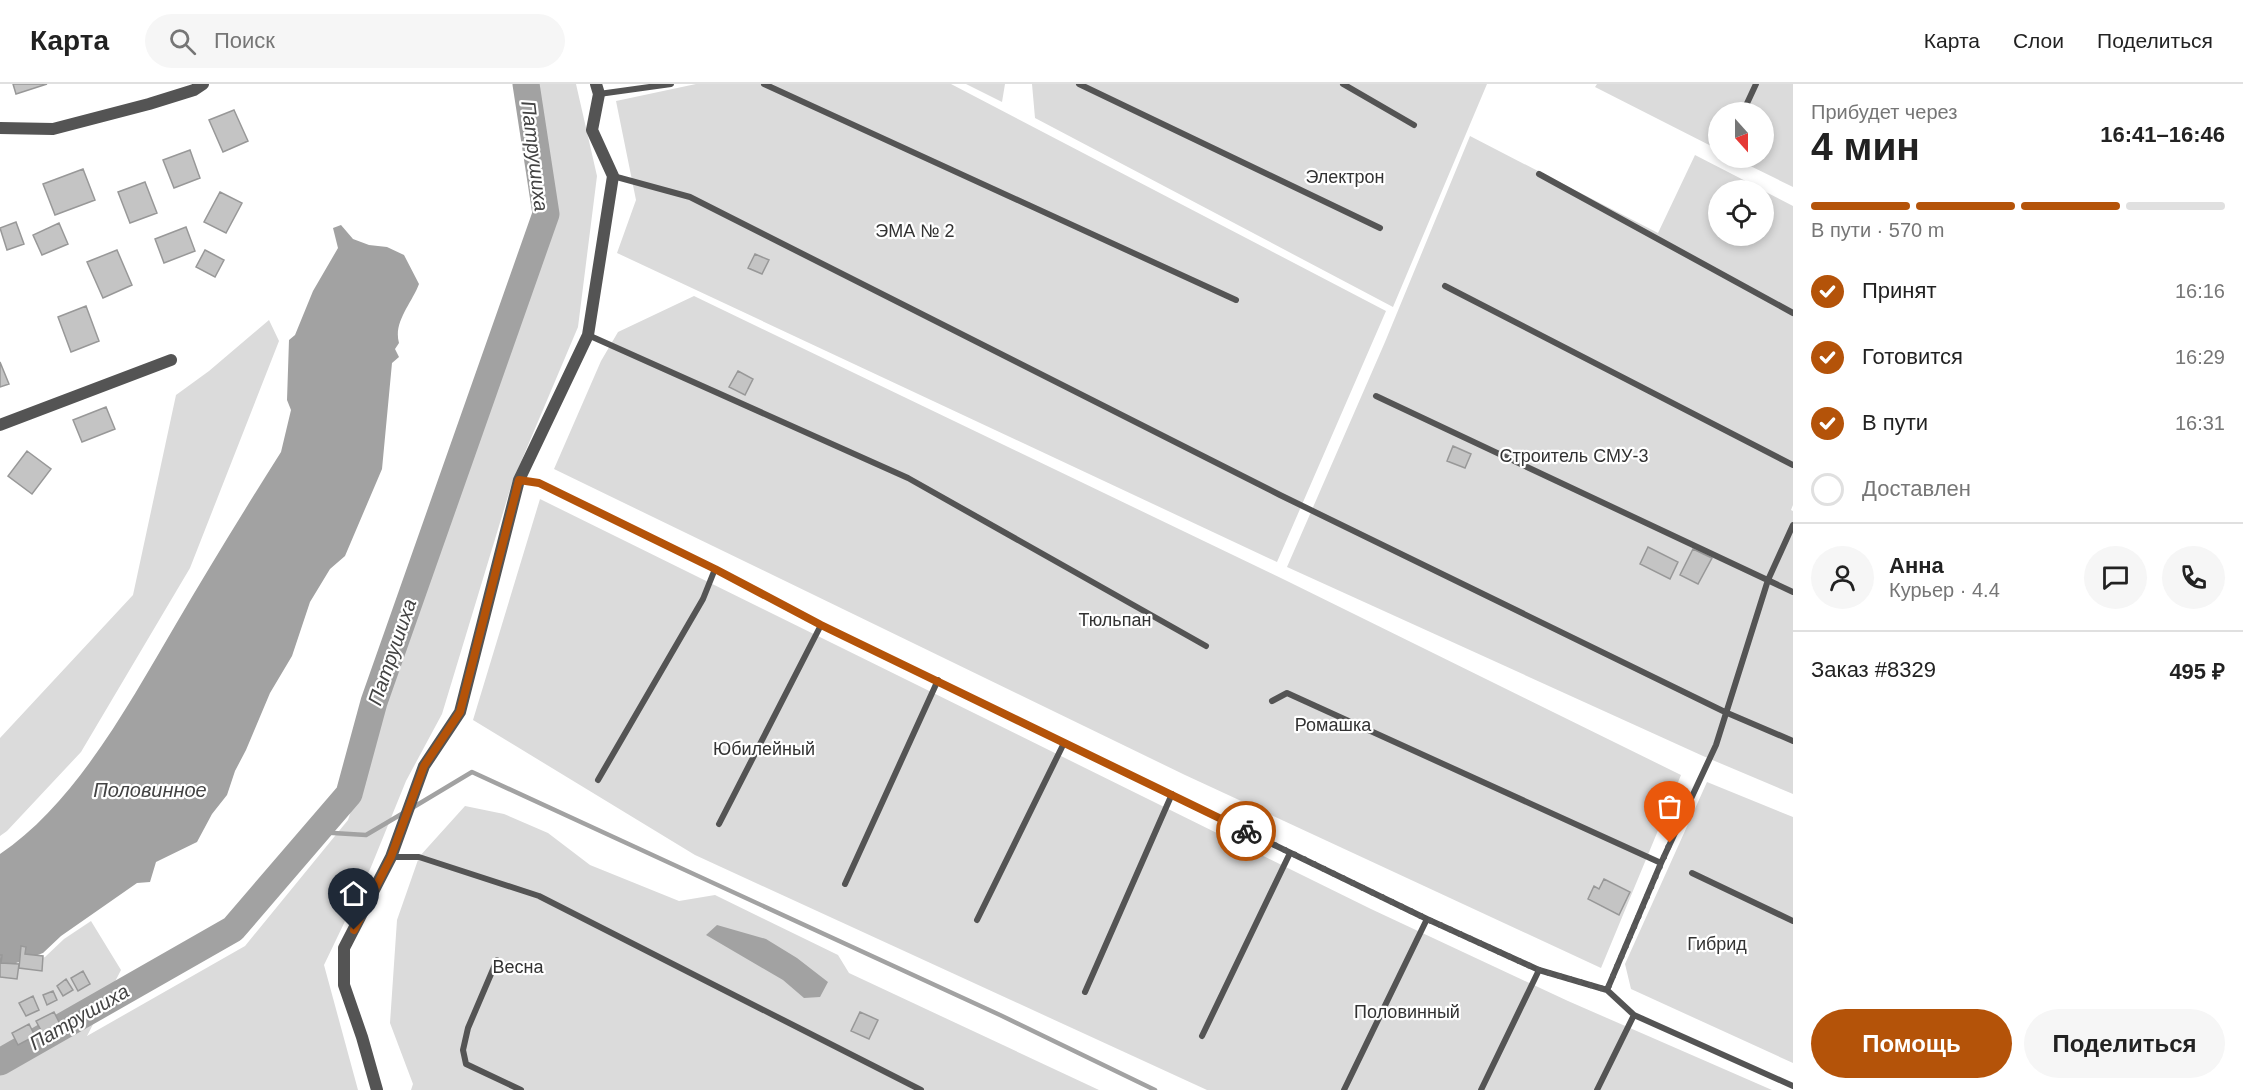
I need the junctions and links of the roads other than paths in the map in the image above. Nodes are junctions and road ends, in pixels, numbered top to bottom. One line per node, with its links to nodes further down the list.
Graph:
1 (203, 84): 10 (street)
2 (671, 84): 7 (lane)
3 (764, 84): 15 (lane)
4 (1079, 84): 13 (lane)
5 (1343, 84): 9 (lane)
6 (1756, 84): 8 (lane)
7 (598, 89): 12 (street)
8 (1748, 102)
9 (1414, 125)
10 (0, 128)
11 (1539, 174): 16 (lane)
12 (613, 176): 17 (street); 31 (lane)
13 (1380, 228)
14 (1445, 286): 21 (lane)
15 (1236, 300)
16 (1793, 313)
17 (588, 335): 22 (street); 28 (lane)
18 (171, 360): 20 (street)
19 (1376, 396): 25 (lane)
20 (0, 426)
21 (1793, 465)
22 (519, 480): 24 (lane); 38 (street)
23 (1793, 525): 25 (lane)
24 (715, 569): 27 (lane); 34 (lane)
25 (1768, 580): 26 (lane); 31 (lane)
26 (1793, 592)
27 (821, 625): 29 (lane); 36 (lane)
28 (1206, 646)
29 (938, 680): 33 (lane); 41 (lane)
30 (1272, 701): 39 (lane)
31 (1725, 712): 32 (lane); 39 (lane)
32 (1793, 741)
33 (1064, 743): 35 (lane); 43 (lane)
34 (598, 780)
35 (1172, 794): 37 (lane); 48 (lane)
36 (719, 824)
37 (1290, 853): 42 (lane); 50 (lane)
38 (391, 857): 52 (street); 54 (lane)
39 (1661, 863): 47 (lane)
40 (1692, 873): 44 (lane)
41 (845, 884)
42 (1427, 919): 46 (lane); 55 (lane)
43 (977, 920)
44 (1793, 921)
45 (497, 960): 53 (lane)
46 (1539, 970): 47 (lane); 56 (lane)
47 (1607, 990): 49 (lane)
48 (1085, 992)
49 (1634, 1015): 51 (lane); 57 (lane)
50 (1202, 1036)
51 (1793, 1086)
52 (377, 1090)
53 (520, 1090)
54 (921, 1090)
55 (1344, 1090)
56 (1481, 1090)
57 (1597, 1090)

